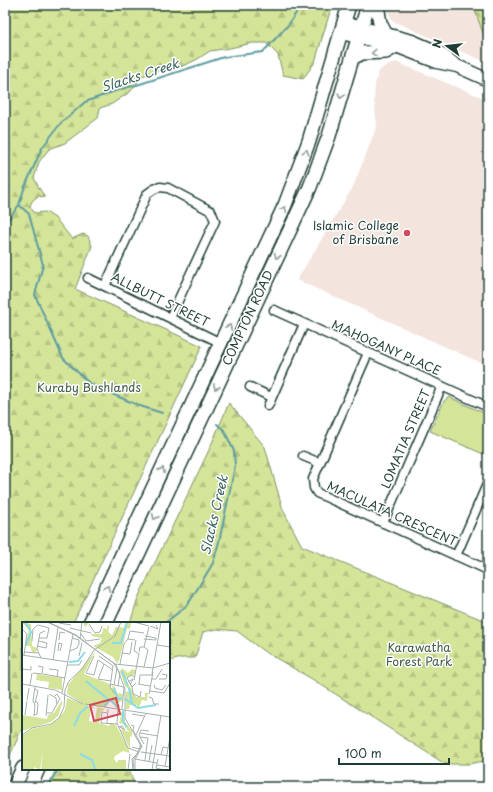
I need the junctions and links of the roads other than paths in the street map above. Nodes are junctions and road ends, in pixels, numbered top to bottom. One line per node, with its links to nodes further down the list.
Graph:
1 (349, 5): 4 (main road, COMPTON ROAD)
2 (368, 5): 5 (main road, COMPTON ROAD)
3 (377, 5): 6 (main road)
4 (343, 28): 5 (street); 16 (main road, COMPTON ROAD, one-way to 4)
5 (360, 32): 6 (street); 7 (street); 8 (main road, COMPTON ROAD)
6 (385, 33): 9 (street)
7 (396, 46): 8 (main road, one-way to 8); 9 (street)
8 (352, 58): 30 (main road, COMPTON ROAD, one-way to 30)
9 (457, 66): 10 (street)
10 (488, 80)
11 (88, 278): 12 (street, ALLBUTT STREET)
12 (105, 286): 14 (street, ALLBUTT STREET); 14 (street)
13 (274, 310): 15 (street, MAHOGANY PLACE)
14 (170, 318): 16 (street, ALLBUTT STREET)
15 (304, 324): 17 (street, MAHOGANY PLACE); 20 (street)
16 (221, 343): 29 (main road, COMPTON ROAD, one-way to 16)
17 (368, 353): 18 (street, MAHOGANY PLACE); 24 (street, MACULATA CRESCENT)
18 (442, 386): 22 (street, MAHOGANY PLACE); 26 (street, LOMATIA STREET)
19 (250, 387): 20 (street)
20 (272, 397): 21 (street)
21 (268, 406)
22 (488, 407)
23 (303, 456): 24 (street)
24 (320, 463): 26 (street, MACULATA CRESCENT)
25 (488, 482): 27 (street)
26 (383, 523): 27 (street, MACULATA CRESCENT)
27 (456, 556): 28 (street, MACULATA CRESCENT)
28 (488, 570)
29 (90, 622)
30 (106, 622)
31 (22, 770): 33 (main road)
32 (38, 770): 34 (main road)
33 (14, 787)
34 (30, 787)

